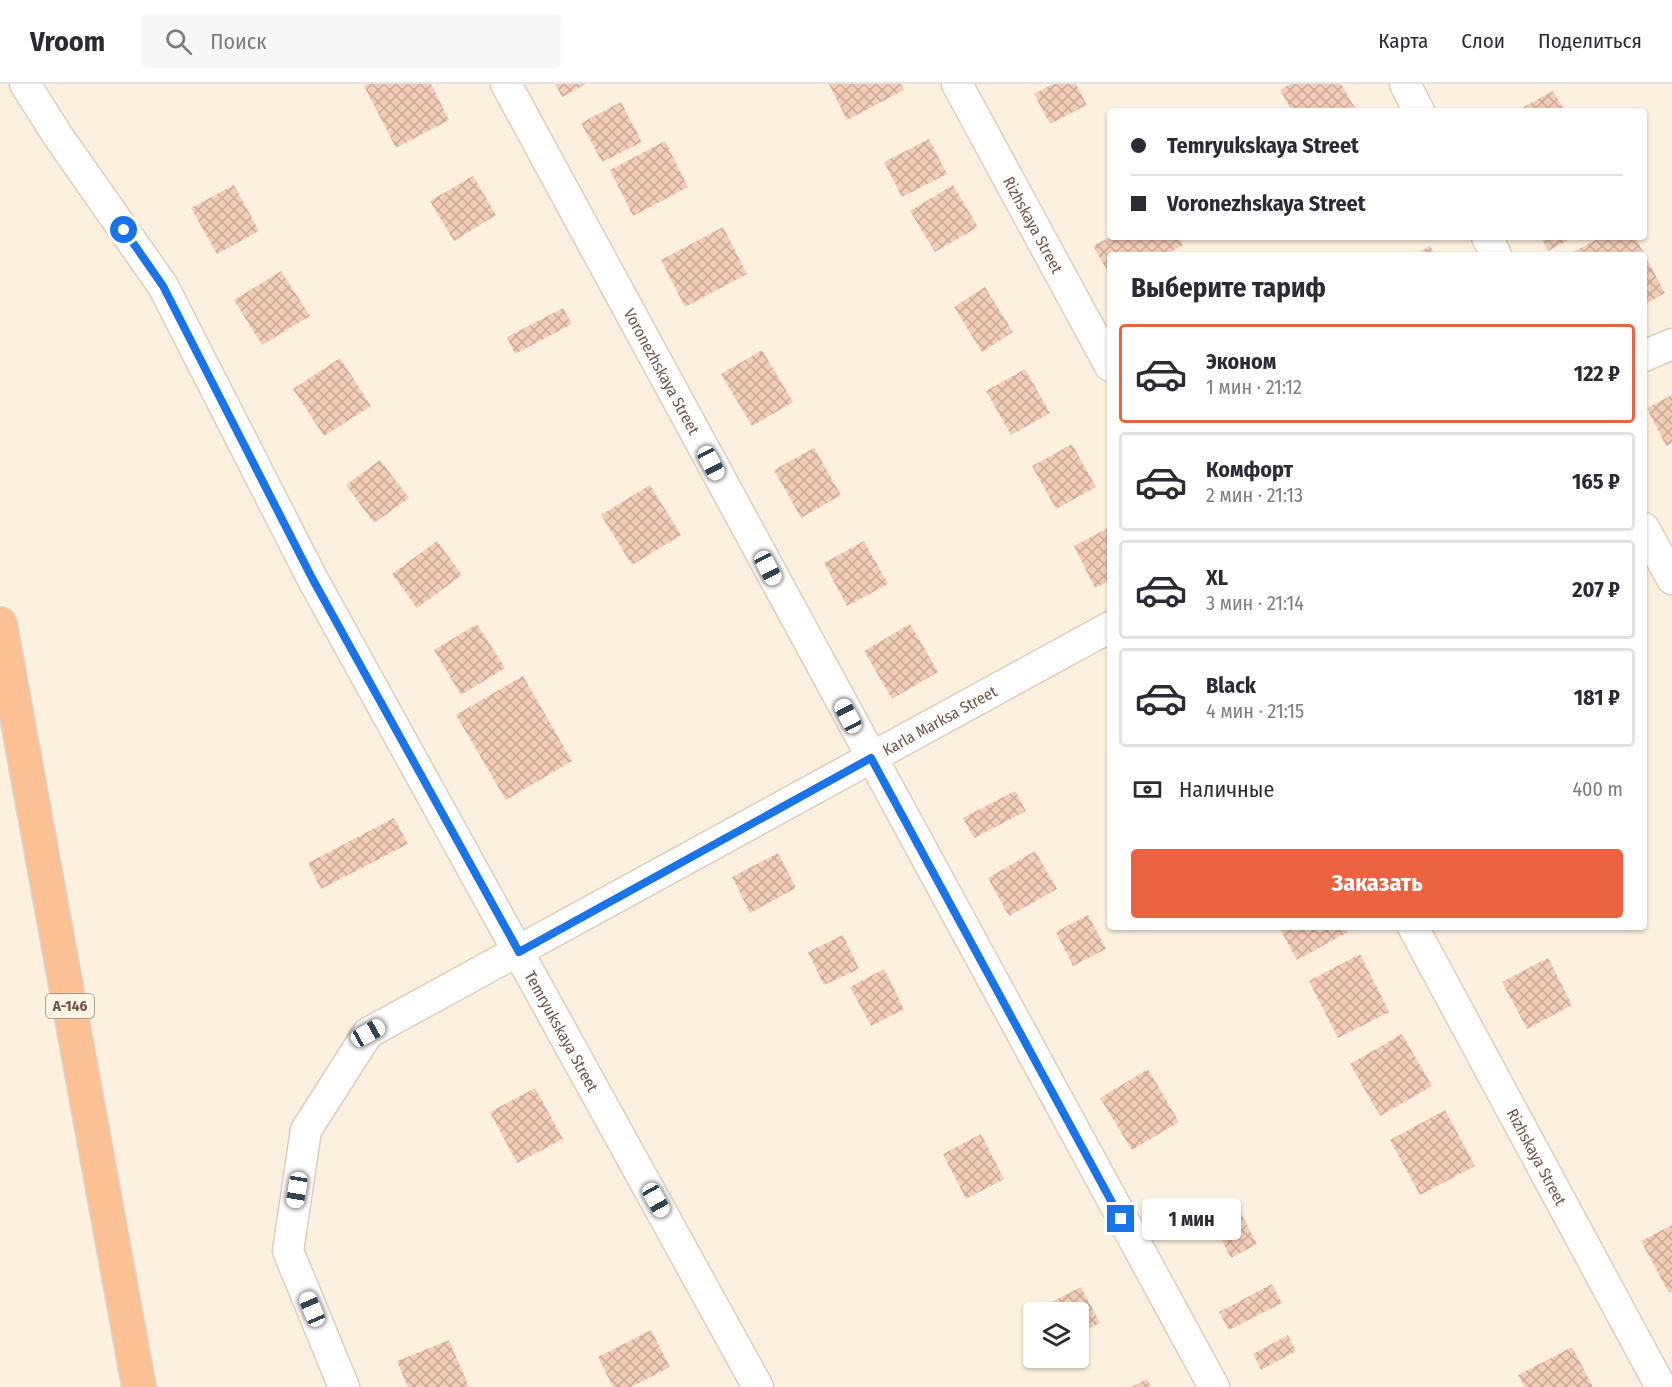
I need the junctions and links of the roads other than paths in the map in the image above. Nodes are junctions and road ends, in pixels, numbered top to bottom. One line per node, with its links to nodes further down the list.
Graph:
1 (25, 84): 15 (street, Temryukskaya Street)
2 (506, 84): 13 (street, Voronezhskaya Street)
3 (957, 84): 8 (street, Rizhskaya Street)
4 (1405, 84): 5 (street)
5 (1417, 108)
6 (1672, 344): 7 (street)
7 (1647, 355)
8 (1107, 360)
9 (1647, 533): 10 (street)
10 (1672, 579)
11 (0, 624): 16 (highway, А-146)
12 (1107, 629): 13 (street, Karla Marksa Street)
13 (871, 758): 15 (street, Karla Marksa Street); 19 (street, Voronezhskaya Street)
14 (1415, 930): 20 (street, Rizhskaya Street)
15 (519, 952): 17 (street, Karla Marksa Street); 18 (street, Temryukskaya Street)
16 (139, 1387)
17 (344, 1387)
18 (758, 1387)
19 (1214, 1387)
20 (1661, 1387)

